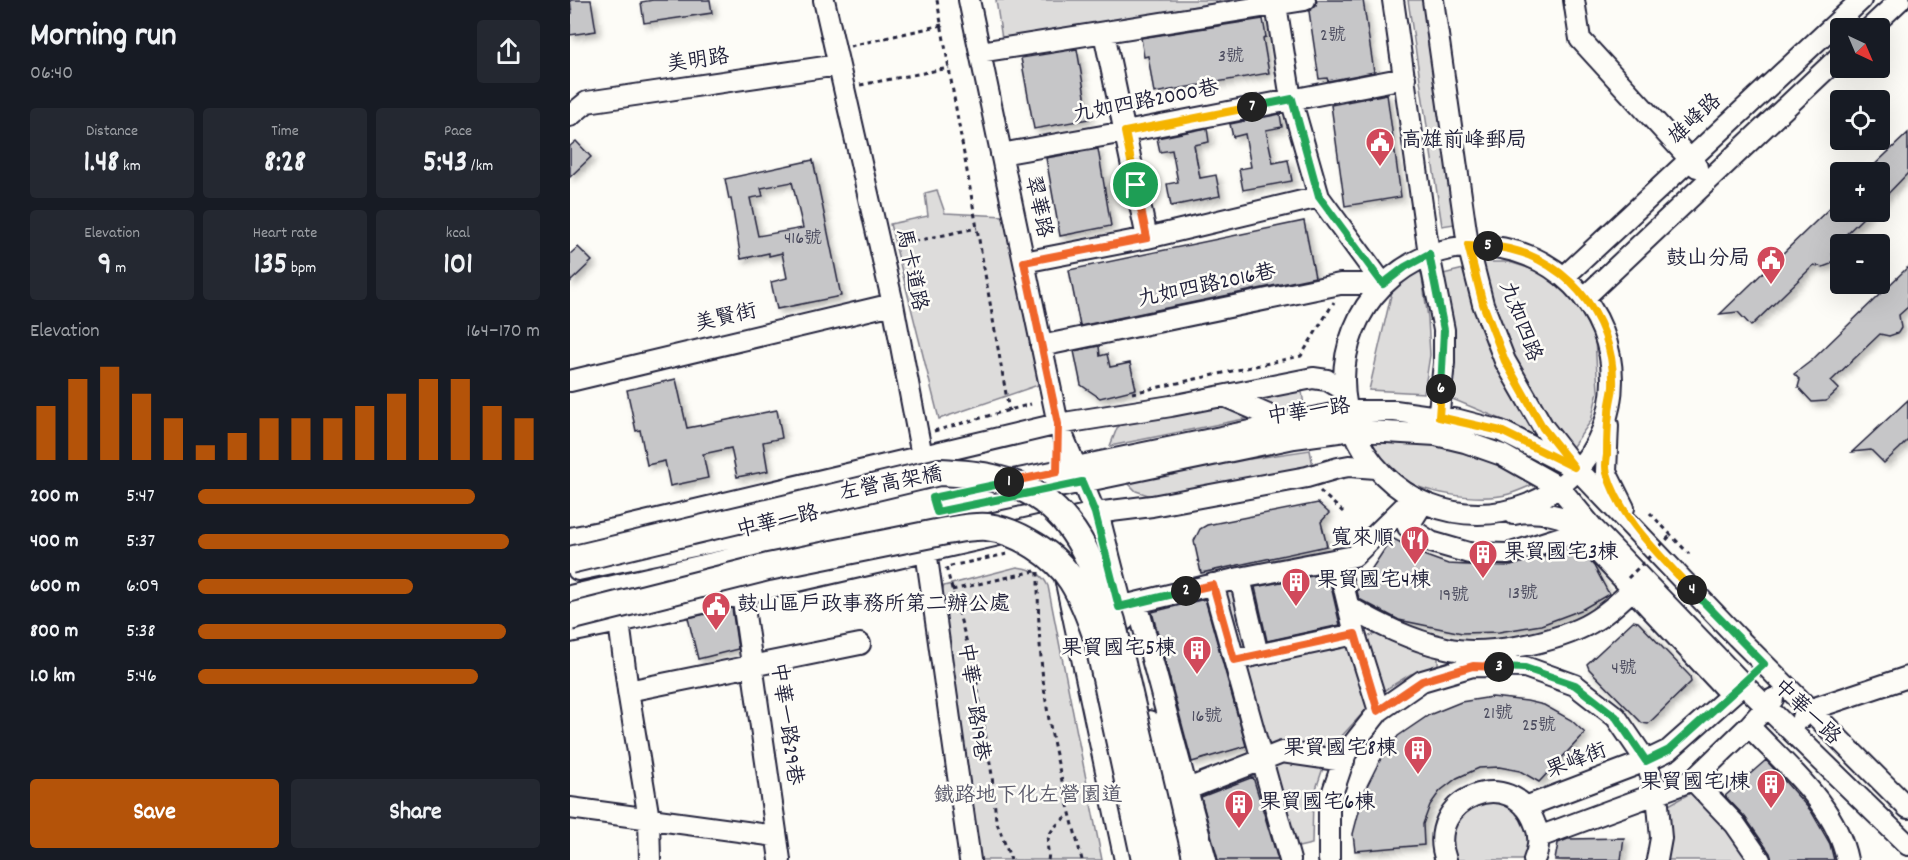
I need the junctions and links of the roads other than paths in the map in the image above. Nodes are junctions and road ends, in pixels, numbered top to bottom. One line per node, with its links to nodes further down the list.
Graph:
1 (824, 0): 14 (street, 馬卡道路)
2 (969, 0): 13 (street, 翠華路)
3 (1305, 0): 9 (street)
4 (1393, 0): 16 (street)
5 (1433, 0): 25 (street, 九如四路)
6 (1574, 0): 21 (street)
7 (1900, 0): 11 (street)
8 (1852, 3): 10 (street); 21 (street, 雄峰路)
9 (1276, 5): 12 (street); 17 (street)
10 (1863, 18)
11 (1881, 18)
12 (1104, 33): 13 (street); 19 (street)
13 (980, 52): 20 (street, 翠華路)
14 (838, 65): 18 (street, 美明路); 31 (street, 馬卡道路)
15 (1830, 65): 22 (street)
16 (1405, 78): 17 (street, 九如四路2000巷); 26 (street)
17 (1292, 99): 19 (street, 九如四路2000巷); 23 (street)
18 (570, 116)
19 (1125, 132): 20 (street, 九如四路2000巷); 24 (street)
20 (1001, 154): 27 (street, 翠華路)
21 (1690, 159): 22 (street); 28 (street, 雄峰路)
22 (1710, 179): 30 (street)
23 (1319, 197): 24 (street); 29 (street)
24 (1147, 238): 27 (street)
25 (1468, 245): 26 (street); 28 (street); 43 (street, 九如四路)
26 (1429, 254): 29 (street); 40 (street)
27 (1024, 262): 32 (street, 翠華路)
28 (1565, 276): 30 (street)
29 (1383, 284): 32 (street, 九如四路2016巷); 34 (street)
30 (1585, 297): 36 (street)
31 (893, 304): 33 (street, 美賢街); 41 (street, 馬卡道路)
32 (1041, 346): 38 (street, 翠華路)
33 (570, 381)
34 (1344, 390): 35 (street, 中華一路); 37 (street)
35 (1224, 396): 38 (street, 中華一路); 39 (street, 中華一路)
36 (1609, 412): 43 (street); 53 (street)
37 (1350, 420): 39 (street, 中華一路); 40 (street, 中華一路); 42 (street); 44 (street, 中華一路)
38 (1058, 424): 41 (street, 中華一路); 44 (street, 翠華路); 45 (street, 翠華路)
39 (1289, 424): 44 (street, 中華一路)
40 (1438, 426): 43 (street, 中華一路); 46 (street, 中華一路)
41 (922, 456): 48 (street, 馬卡道路); 54 (street, 中華一路)
42 (1376, 468): 47 (street); 49 (street)
43 (1576, 469): 46 (street); 53 (street, 中華一路)
44 (1079, 475): 45 (street, 中華一路); 49 (street, 翠華路)
45 (1057, 480): 48 (street, 中華一路); 51 (street, 翠華路)
46 (1559, 487): 50 (street); 52 (street, 中華一路)
47 (1418, 500): 50 (street); 56 (street); 60 (street)
48 (935, 505): 55 (street); 58 (street, 中華一路); 63 (street, 中華一路)
49 (1095, 513): 51 (street); 64 (main road)
50 (1468, 514): 52 (street)
51 (1056, 521): 55 (street); 101 (main road)
52 (1593, 528): 78 (street, 中華一路)
53 (1641, 536): 73 (street, 中華一路)
54 (570, 538)
55 (926, 551): 62 (street); 100 (street, 中華一路19巷)
56 (1337, 559): 59 (street); 65 (street)
57 (570, 560): 103 (main road, 左營高架橋, bridge)
58 (570, 572)
59 (1240, 578): 61 (street); 71 (street)
60 (1630, 584): 65 (street); 78 (street)
61 (1213, 585): 64 (street); 72 (street)
62 (742, 594): 67 (street); 74 (street, 中華一路29巷)
63 (570, 596)
64 (1128, 605): 88 (main road)
65 (1349, 607): 69 (street)
66 (570, 617): 102 (main road, bridge)
67 (619, 622): 68 (street); 77 (street)
68 (570, 632)
69 (1355, 634): 71 (street); 81 (street)
70 (860, 644): 74 (street)
71 (1258, 655): 72 (street)
72 (1234, 660): 84 (street)
73 (1764, 664): 76 (street, 中華一路); 78 (street, 果峰街)
74 (753, 666): 77 (street); 94 (street, 中華一路29巷)
75 (1908, 677): 80 (street)
76 (1786, 687): 79 (street); 80 (street, 中華一路)
77 (628, 690): 93 (street)
78 (1737, 690): 79 (street, 中華一路); 86 (street, 果峰街)
79 (1765, 707): 82 (street); 83 (street, 中華一路)
80 (1809, 710): 83 (street); 92 (street, 中華一路)
81 (1378, 711): 85 (street, 果峰街); 86 (street, 果峰街)
82 (1749, 726): 87 (street); 111 (street)
83 (1790, 730): 96 (street, 中華一路)
84 (1261, 761): 85 (street); 88 (street); 106 (street)
85 (1344, 761): 107 (street, 果峰街)
86 (1646, 761): 89 (street, 果峰街); 90 (street, 果峰街)
87 (1693, 780): 89 (street); 110 (street)
88 (1177, 793): 104 (main road); 105 (street)
89 (1657, 794): 95 (street); 109 (street, 果峰街)
90 (1525, 807): 95 (street); 97 (street)
91 (570, 808): 93 (street)
92 (1908, 808)
93 (649, 819): 94 (street); 98 (street)
94 (776, 836): 99 (street, 中華一路29巷)
95 (1539, 837): 108 (street)
96 (1908, 845)
97 (1439, 857)
98 (650, 860)
99 (780, 860)
100 (970, 860)
101 (1128, 860)
102 (1145, 860)
103 (1168, 860)
104 (1183, 860)
105 (1206, 860)
106 (1290, 860)
107 (1329, 860)
108 (1533, 860)
109 (1657, 860)
110 (1760, 860)
111 (1847, 860)

